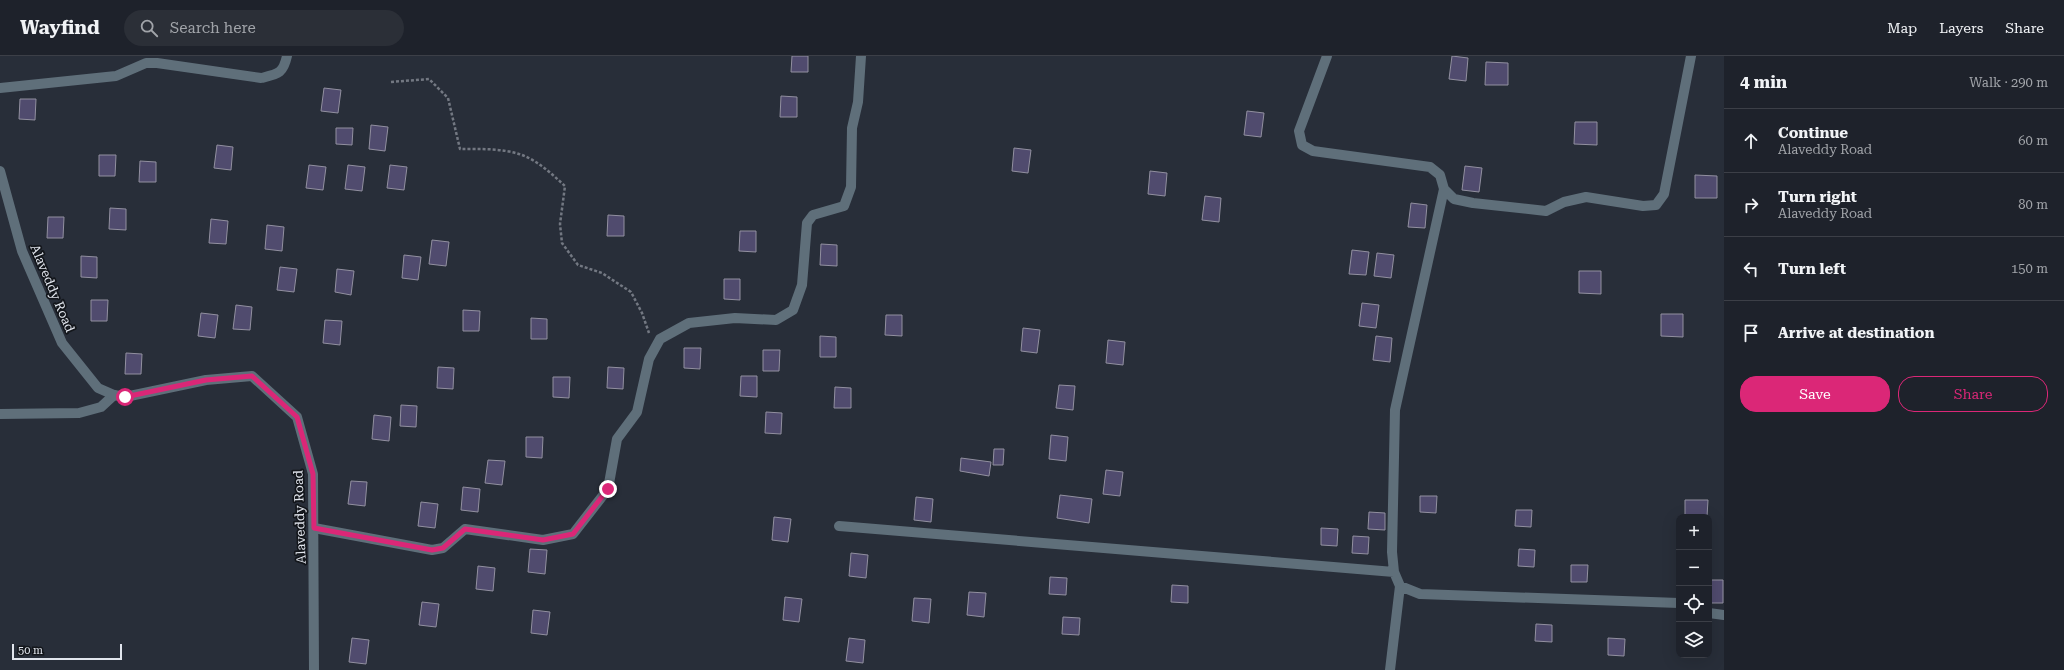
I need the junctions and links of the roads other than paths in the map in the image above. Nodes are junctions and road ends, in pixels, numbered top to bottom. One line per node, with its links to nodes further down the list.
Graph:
1 (288, 56): 5 (street)
2 (860, 56): 11 (street)
3 (1327, 56): 7 (street)
4 (1691, 56): 7 (street)
5 (0, 88)
6 (0, 170): 8 (street, Alaveddy Road)
7 (1444, 189): 12 (street)
8 (114, 395): 9 (street); 11 (street, Alaveddy Road)
9 (0, 414)
10 (839, 526): 12 (street)
11 (314, 528): 17 (street, Alaveddy Road)
12 (1394, 572): 13 (street)
13 (1400, 586): 14 (street); 18 (street)
14 (1676, 603)
15 (1712, 614): 16 (street)
16 (1724, 615)
17 (314, 670)
18 (1390, 670)

